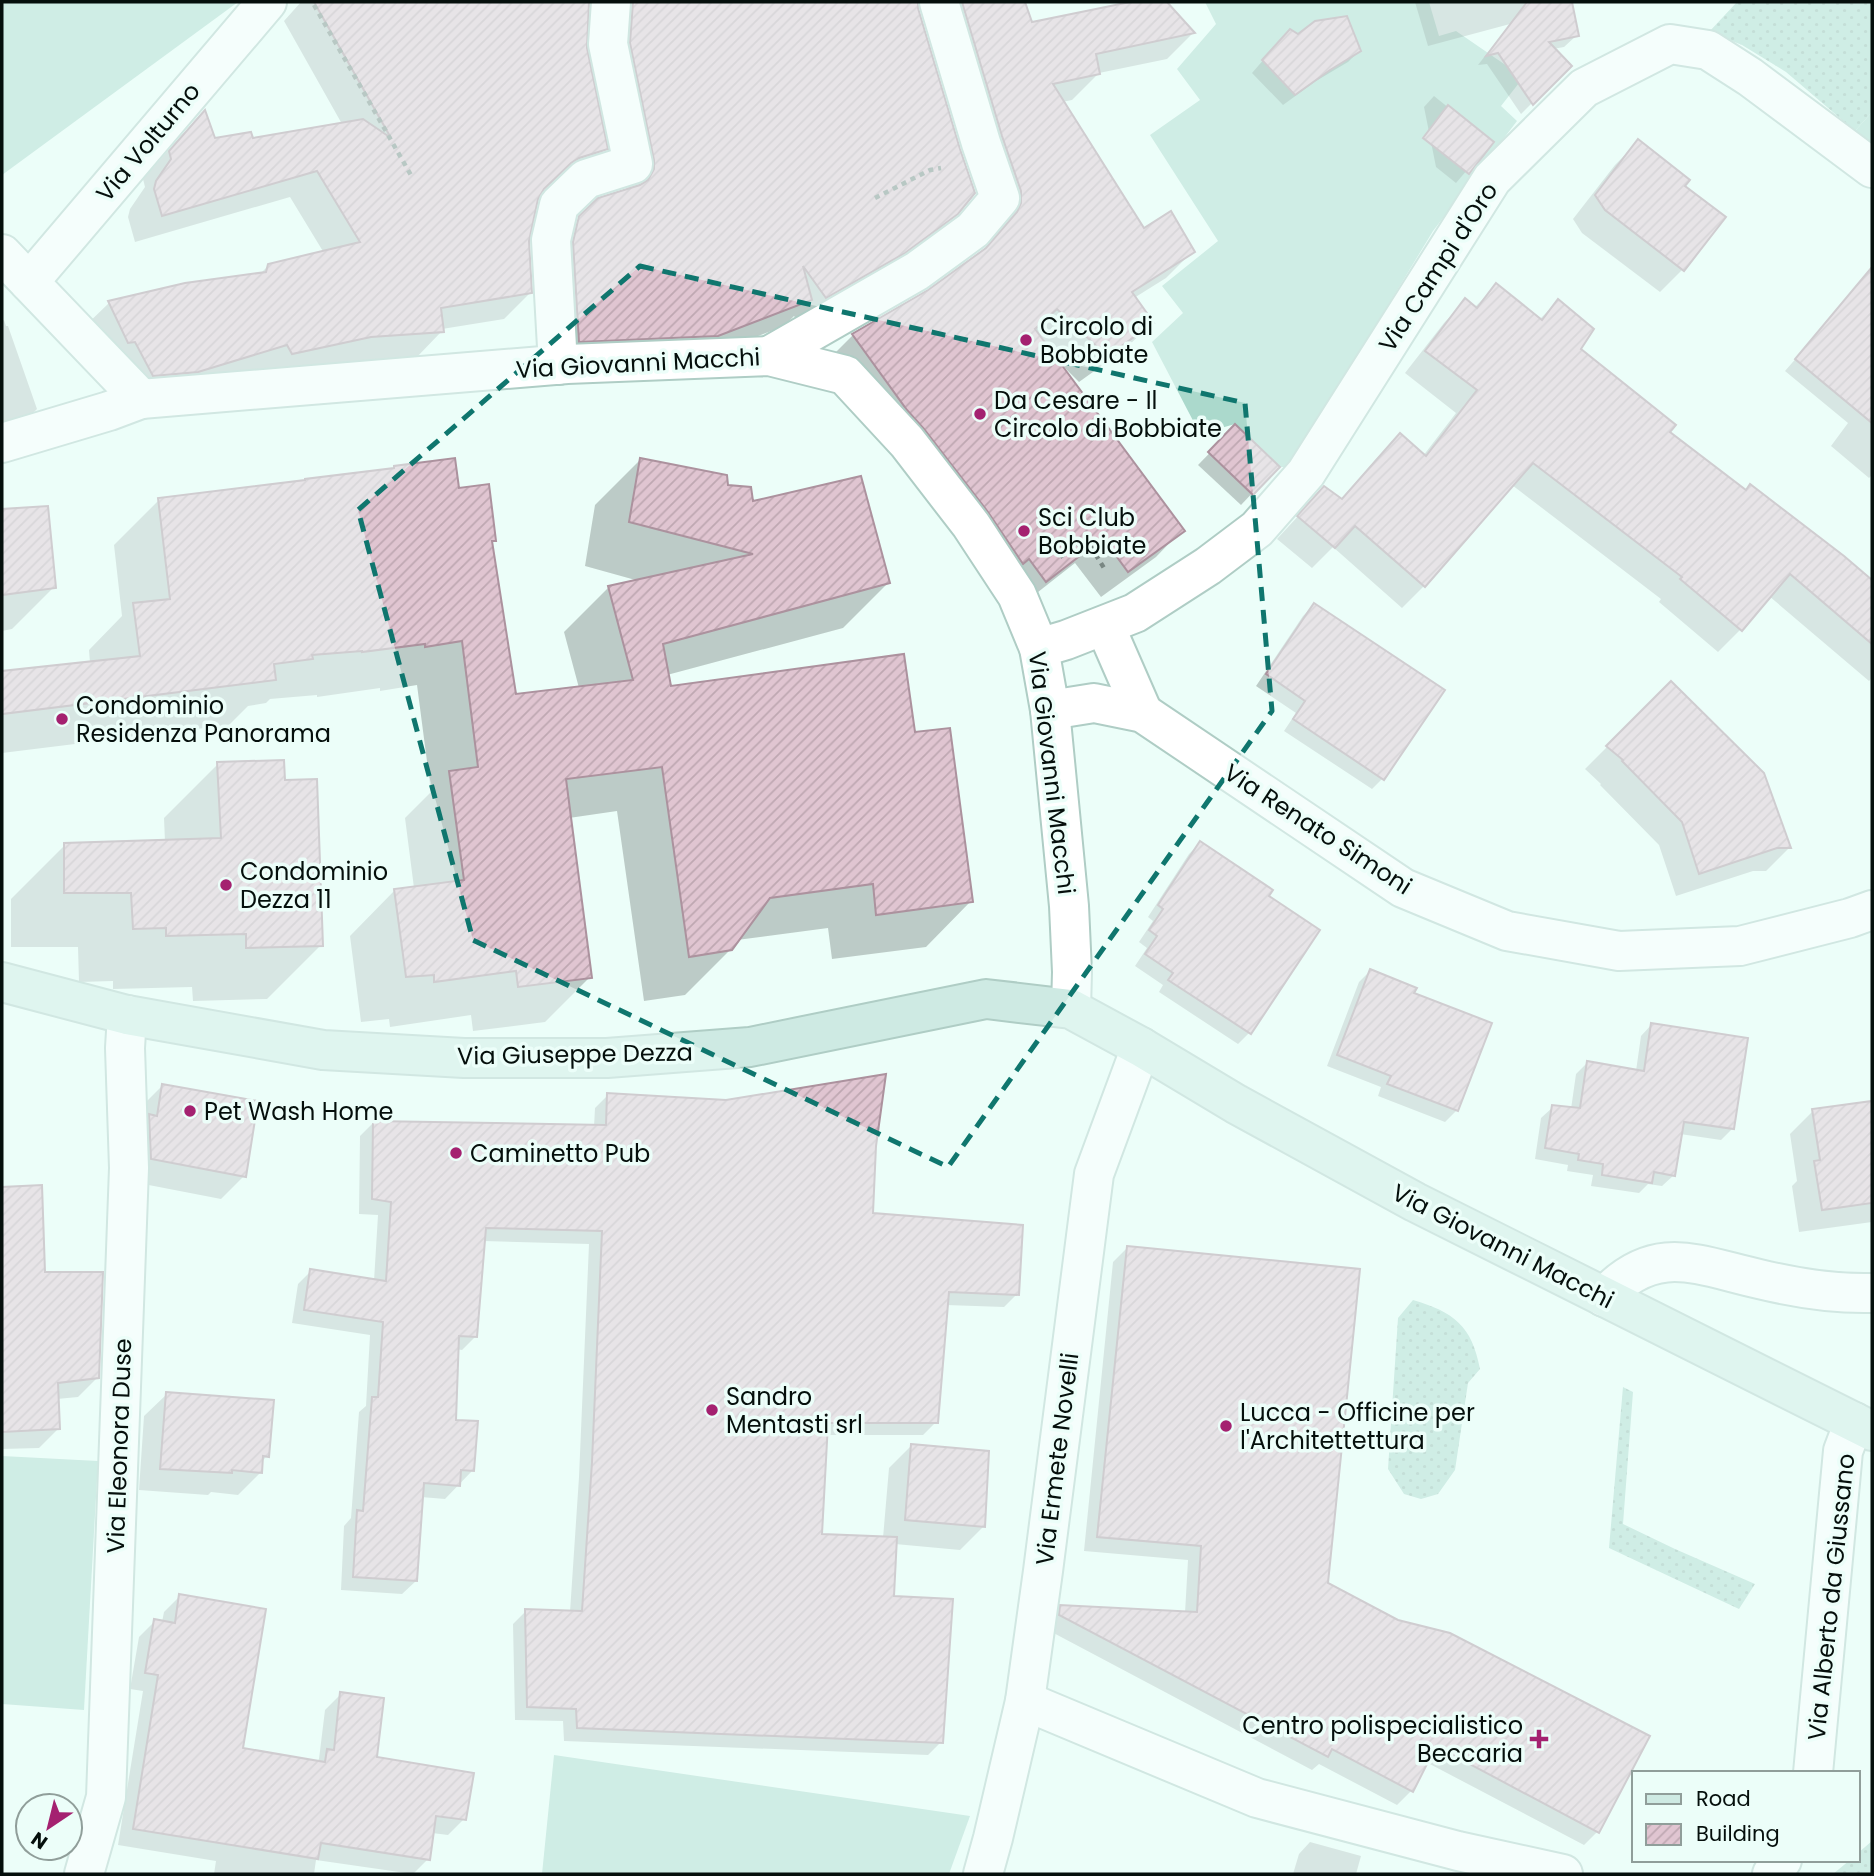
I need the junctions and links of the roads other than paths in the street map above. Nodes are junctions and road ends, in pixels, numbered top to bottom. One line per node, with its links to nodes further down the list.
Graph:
1 (267, 2): 6 (street, Via Volturno)
2 (611, 2): 8 (street)
3 (939, 2): 7 (street)
4 (1872, 168): 11 (street, Via Campi d'Oro)
5 (2, 254): 6 (street)
6 (29, 282): 9 (street)
7 (769, 356): 8 (street, Via Giovanni Macchi); 12 (street, Via Giovanni Macchi)
8 (558, 365): 9 (street, Via Giovanni Macchi)
9 (141, 399): 10 (street, Via Giovanni Macchi)
10 (2, 443)
11 (1105, 626): 12 (street, Via Campi d'Oro); 14 (street)
12 (1039, 648): 13 (street, Via Giovanni Macchi)
13 (1049, 710): 14 (street, Via Renato Simoni); 17 (street, Via Giovanni Macchi)
14 (1143, 713): 15 (street, Via Renato Simoni)
15 (1872, 910)
16 (2, 982): 18 (street, Via Giuseppe Dezza)
17 (1071, 1009): 18 (street, Via Giuseppe Dezza); 19 (street, Via Giuseppe Dezza)
18 (127, 1015): 25 (street, Via Eleonora Duse)
19 (1141, 1047): 21 (street, Via Giovanni Macchi); 23 (street, Via Ermete Novelli)
20 (1872, 1293): 21 (street)
21 (1604, 1297): 22 (street, Via Giovanni Macchi)
22 (1863, 1427): 24 (street, Via Alberto da Giussano)
23 (1025, 1701): 26 (street, Via Ermete Novelli); 27 (street)
24 (1813, 1771)
25 (84, 1874)
26 (983, 1874)
27 (1563, 1874)

